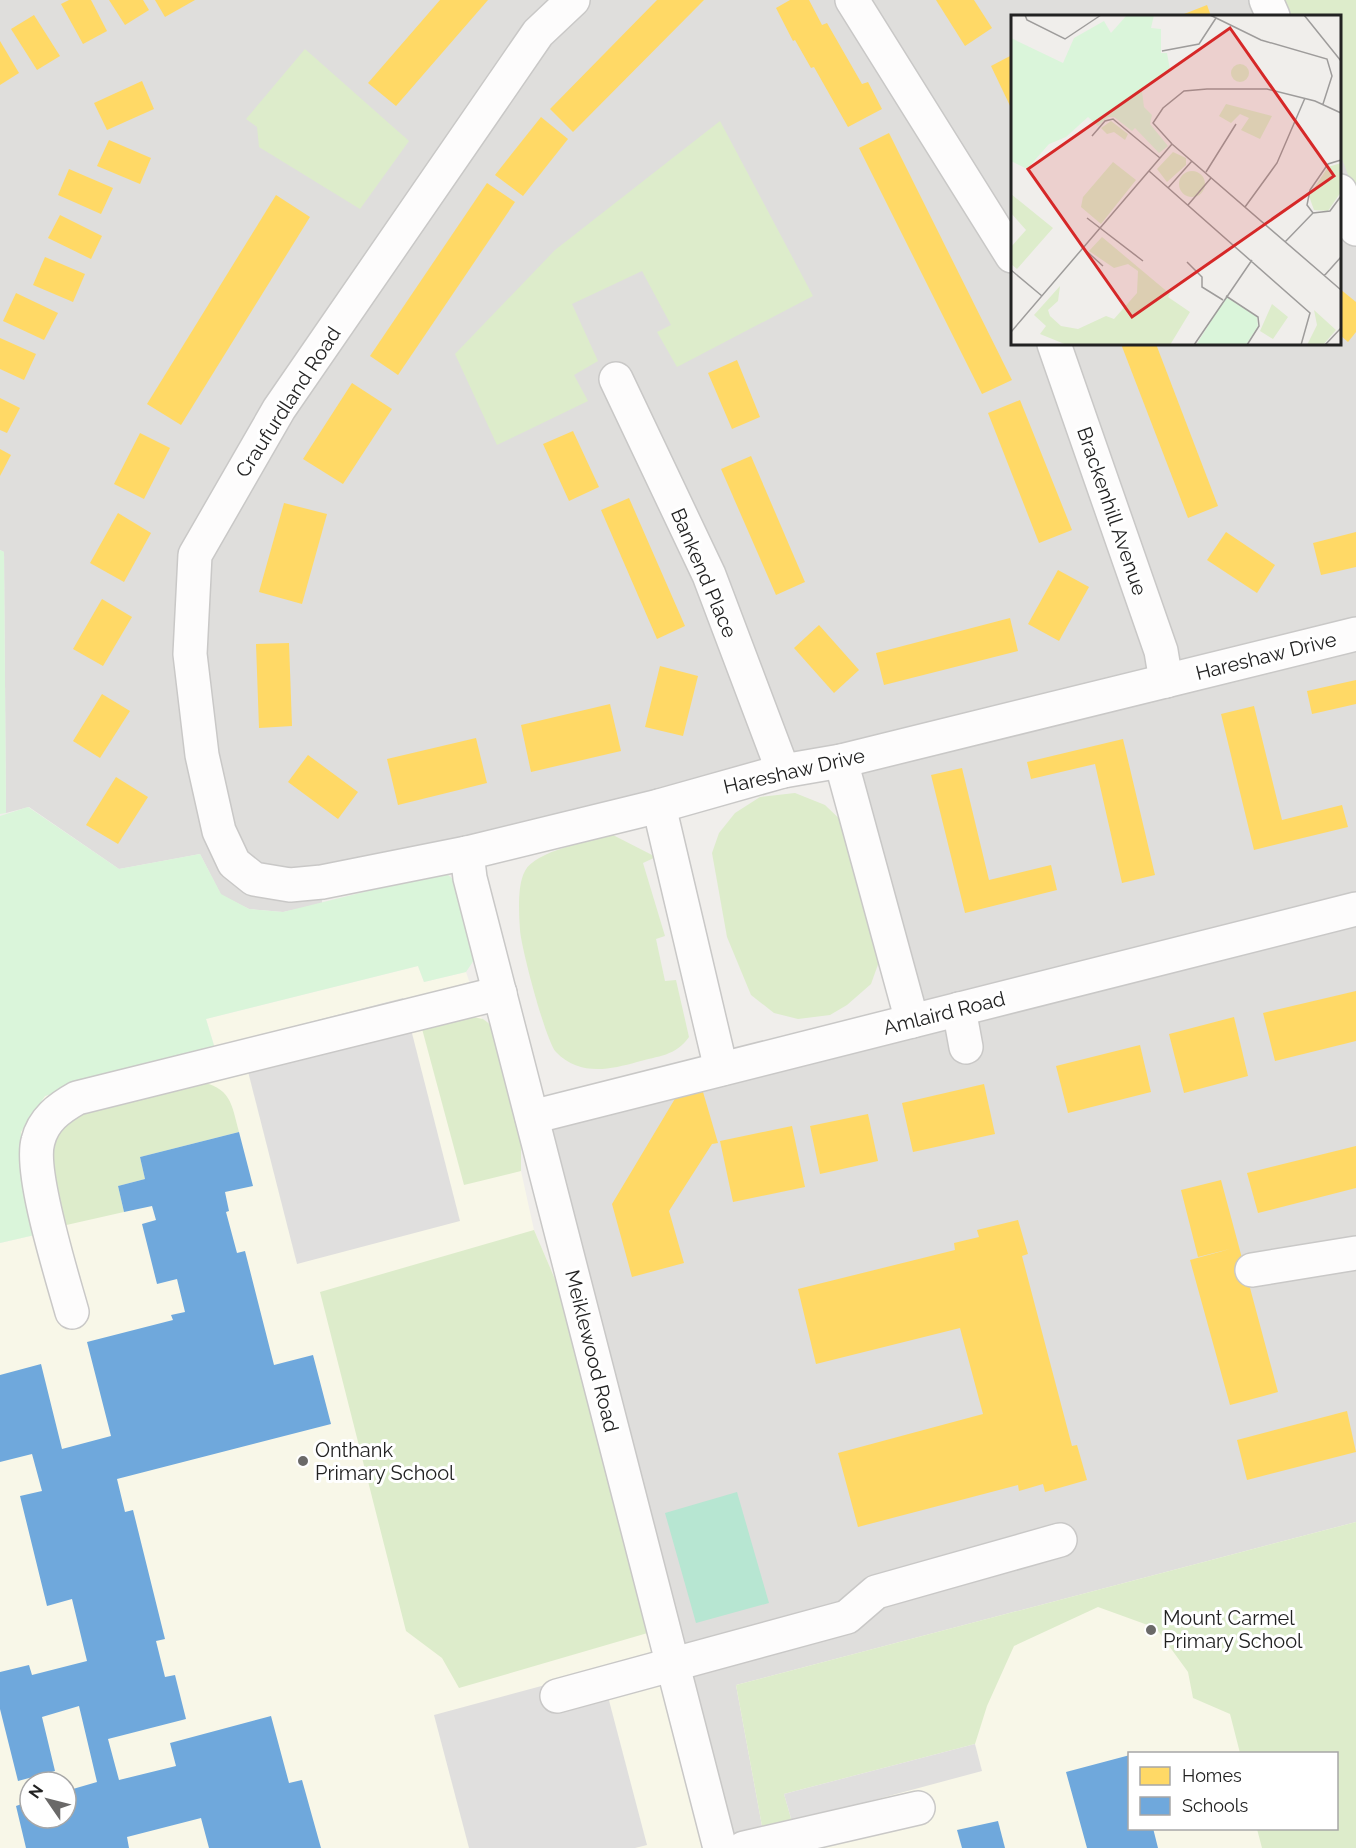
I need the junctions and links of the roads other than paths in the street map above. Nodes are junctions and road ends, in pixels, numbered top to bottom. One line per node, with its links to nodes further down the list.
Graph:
1 (573, 0): 16 (street, Craufurdland Road)
2 (852, 0): 7 (street)
3 (1266, 0): 4 (street)
4 (1273, 15)
5 (1341, 193): 6 (street)
6 (1356, 229)
7 (1011, 254)
8 (1054, 345): 11 (street, Brackenhill Avenue)
9 (616, 379): 13 (street, Bankend Place)
10 (1356, 634): 11 (street, Hareshaw Drive)
11 (1166, 681): 12 (street, Hareshaw Drive)
12 (841, 761): 13 (street, Hareshaw Drive); 20 (street)
13 (783, 771): 14 (street, Hareshaw Drive)
14 (659, 806): 15 (street, Hareshaw Drive); 22 (street)
15 (467, 853): 16 (street, Hareshaw Drive); 18 (street, Meiklewood Road)
16 (234, 863)
17 (1356, 909): 19 (street, Amlaird Road)
18 (500, 993): 23 (street, Meiklewood Road); 26 (street)
19 (959, 1009): 20 (street, Amlaird Road); 21 (street)
20 (912, 1021): 22 (street, Amlaird Road)
21 (966, 1047)
22 (721, 1069): 23 (street, Amlaird Road)
23 (532, 1117): 28 (street, Meiklewood Road)
24 (1356, 1253): 25 (street)
25 (1251, 1270)
26 (72, 1312)
27 (1060, 1540): 28 (street)
28 (673, 1665): 29 (street); 31 (street, Meiklewood Road)
29 (557, 1696)
30 (918, 1808): 32 (street)
31 (720, 1848)
32 (744, 1848)

